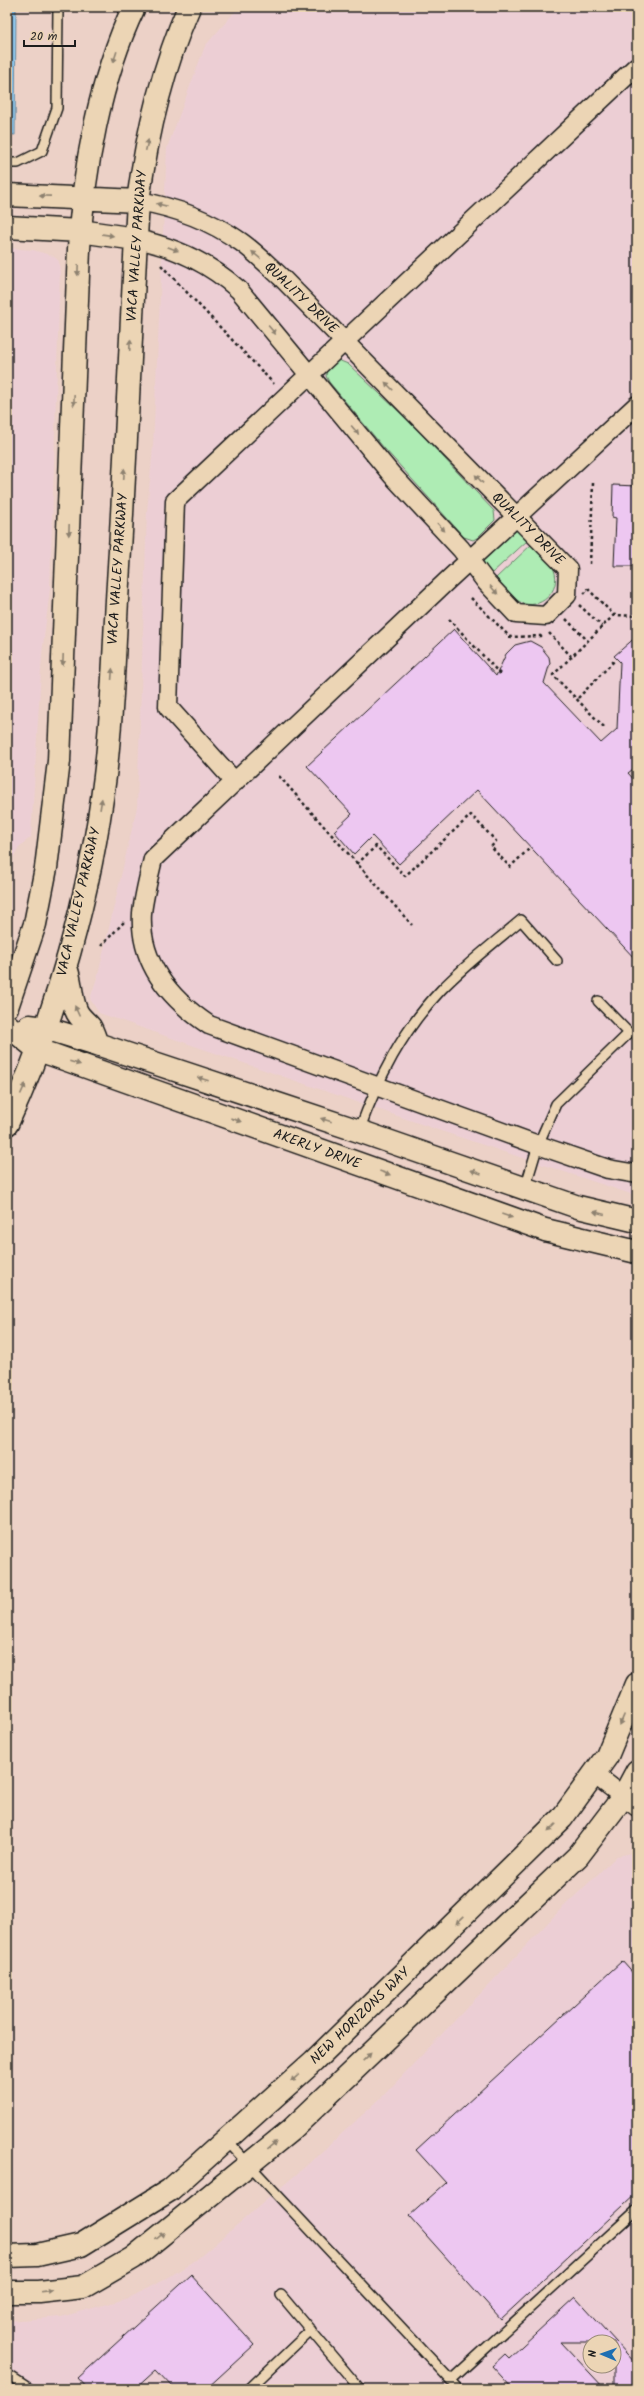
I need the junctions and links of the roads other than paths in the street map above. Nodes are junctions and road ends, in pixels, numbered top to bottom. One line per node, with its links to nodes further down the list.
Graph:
1 (58, 7): 5 (lane)
2 (134, 7): 7 (street, one-way to 7)
3 (189, 7): 8 (street, VACA VALLEY PARKWAY, one-way to 3)
4 (637, 66): 12 (street)
5 (7, 163)
6 (7, 195): 7 (street, one-way to 6)
7 (83, 197): 8 (street); 10 (street)
8 (138, 201): 11 (street, VACA VALLEY PARKWAY); 12 (street, QUALITY DRIVE, one-way to 8)
9 (7, 227): 10 (street)
10 (80, 231): 11 (street, one-way to 11); 21 (street, one-way to 21)
11 (136, 239): 13 (street, QUALITY DRIVE, one-way to 13); 19 (street, VACA VALLEY PARKWAY, one-way to 11)
12 (344, 340): 13 (street); 15 (street, QUALITY DRIVE, one-way to 12)
13 (308, 374): 16 (street, QUALITY DRIVE, one-way to 16); 17 (street)
14 (637, 405): 15 (street)
15 (516, 517): 16 (street); 16 (street, QUALITY DRIVE, one-way to 15)
16 (470, 560): 17 (street)
17 (235, 782): 27 (street)
18 (557, 961): 27 (lane)
19 (65, 964): 24 (street, VACA VALLEY PARKWAY); 25 (street, one-way to 19)
20 (598, 1000): 30 (lane)
21 (7, 1007)
22 (7, 1022): 24 (street, AKERLY DRIVE)
23 (7, 1025): 26 (street, AKERLY DRIVE)
24 (44, 1028): 25 (street, AKERLY DRIVE); 26 (street, VACA VALLEY PARKWAY)
25 (97, 1044): 29 (street, AKERLY DRIVE, one-way to 25)
26 (38, 1050): 28 (street, VACA VALLEY PARKWAY, one-way to 26); 34 (street, AKERLY DRIVE, one-way to 34)
27 (375, 1087): 29 (lane); 30 (street)
28 (7, 1124)
29 (359, 1131): 32 (street, AKERLY DRIVE, one-way to 29)
30 (538, 1145): 31 (street); 32 (lane)
31 (637, 1174)
32 (524, 1190): 33 (street, AKERLY DRIVE, one-way to 32)
33 (637, 1221)
34 (637, 1252)
35 (637, 1684): 37 (street, NEW HORIZONS WAY, one-way to 37)
36 (637, 1771): 38 (street)
37 (594, 1774): 38 (street); 39 (street, NEW HORIZONS WAY, one-way to 39)
38 (630, 1802): 40 (street, one-way to 38)
39 (226, 2140): 40 (lane); 42 (street, NEW HORIZONS WAY)
40 (249, 2164): 43 (street, one-way to 40); 47 (lane)
41 (637, 2210): 47 (lane)
42 (7, 2256)
43 (7, 2292)
44 (282, 2295): 45 (lane)
45 (311, 2330): 49 (lane); 50 (lane)
46 (7, 2374): 48 (lane)
47 (451, 2380): 51 (lane)
48 (30, 2389)
49 (249, 2389)
50 (360, 2389)
51 (459, 2389)

